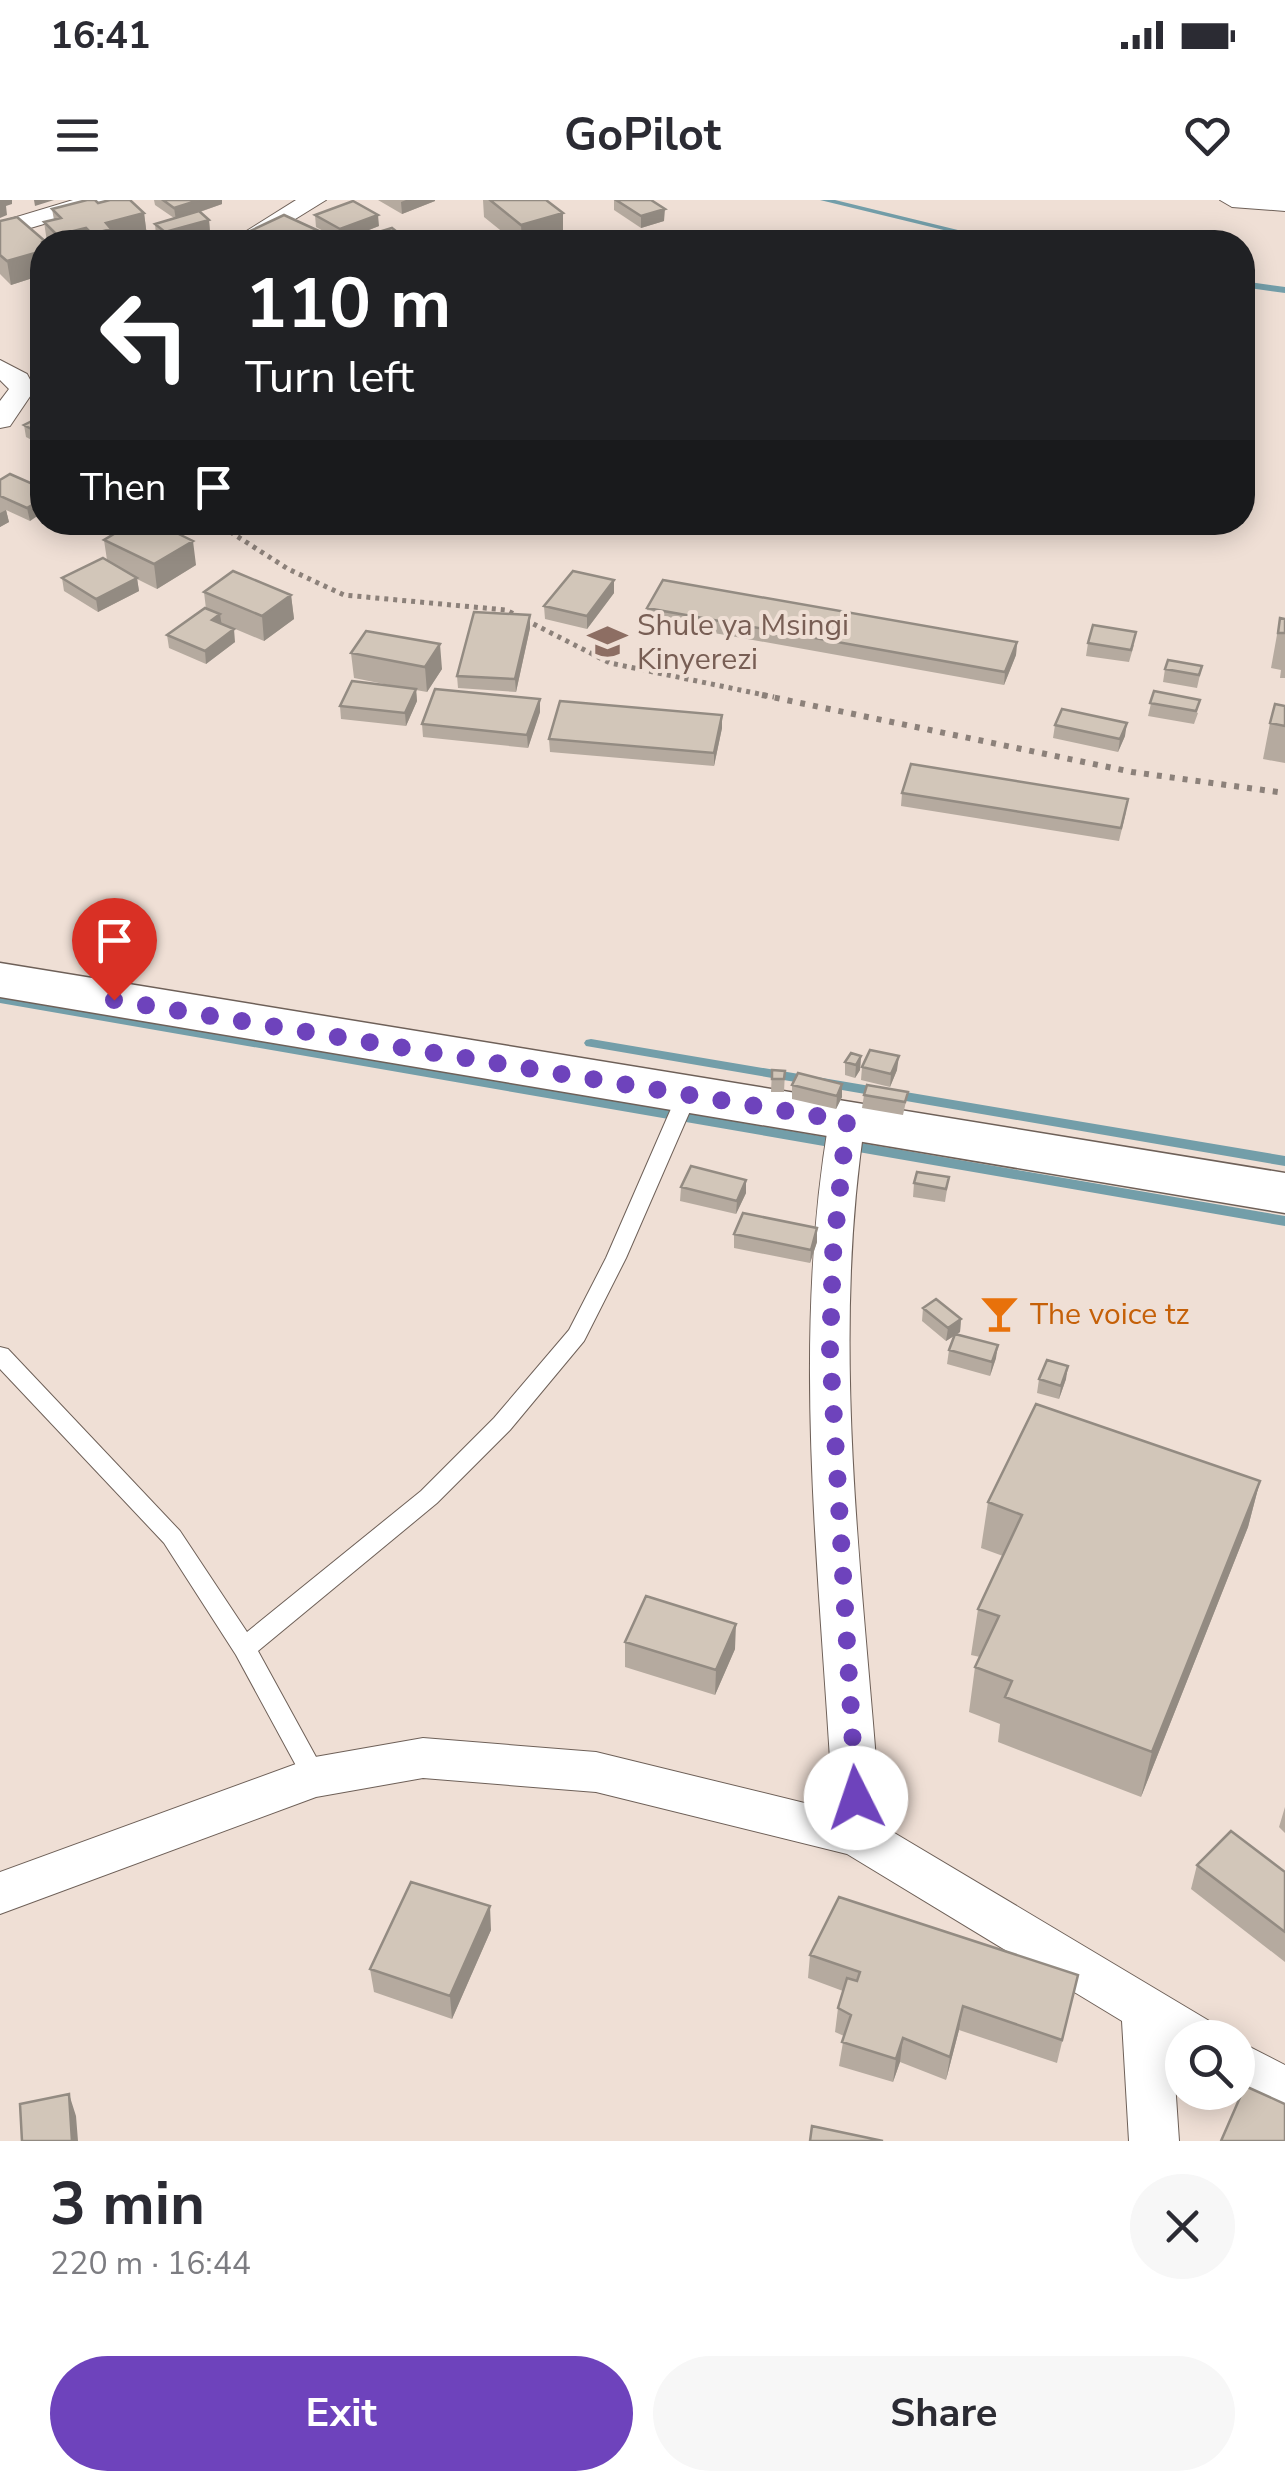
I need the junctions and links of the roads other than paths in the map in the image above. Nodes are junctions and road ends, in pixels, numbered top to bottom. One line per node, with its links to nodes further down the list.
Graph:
1 (100, 200): 5 (street)
2 (314, 200): 6 (street)
3 (1232, 200): 4 (street)
4 (1285, 204)
5 (0, 230)
6 (262, 230)
7 (20, 373): 8 (street)
8 (0, 420)
9 (0, 980): 10 (street)
10 (687, 1095): 11 (street); 14 (lane)
11 (847, 1121): 12 (street); 16 (street)
12 (1285, 1193)
13 (0, 1356): 14 (lane)
14 (244, 1648): 15 (lane)
15 (316, 1777): 16 (street); 17 (street)
16 (858, 1836): 18 (street)
17 (0, 1892)
18 (1146, 2008): 19 (street); 22 (street)
19 (1165, 2020)
20 (1255, 2074): 21 (street)
21 (1285, 2092)
22 (1154, 2141)

